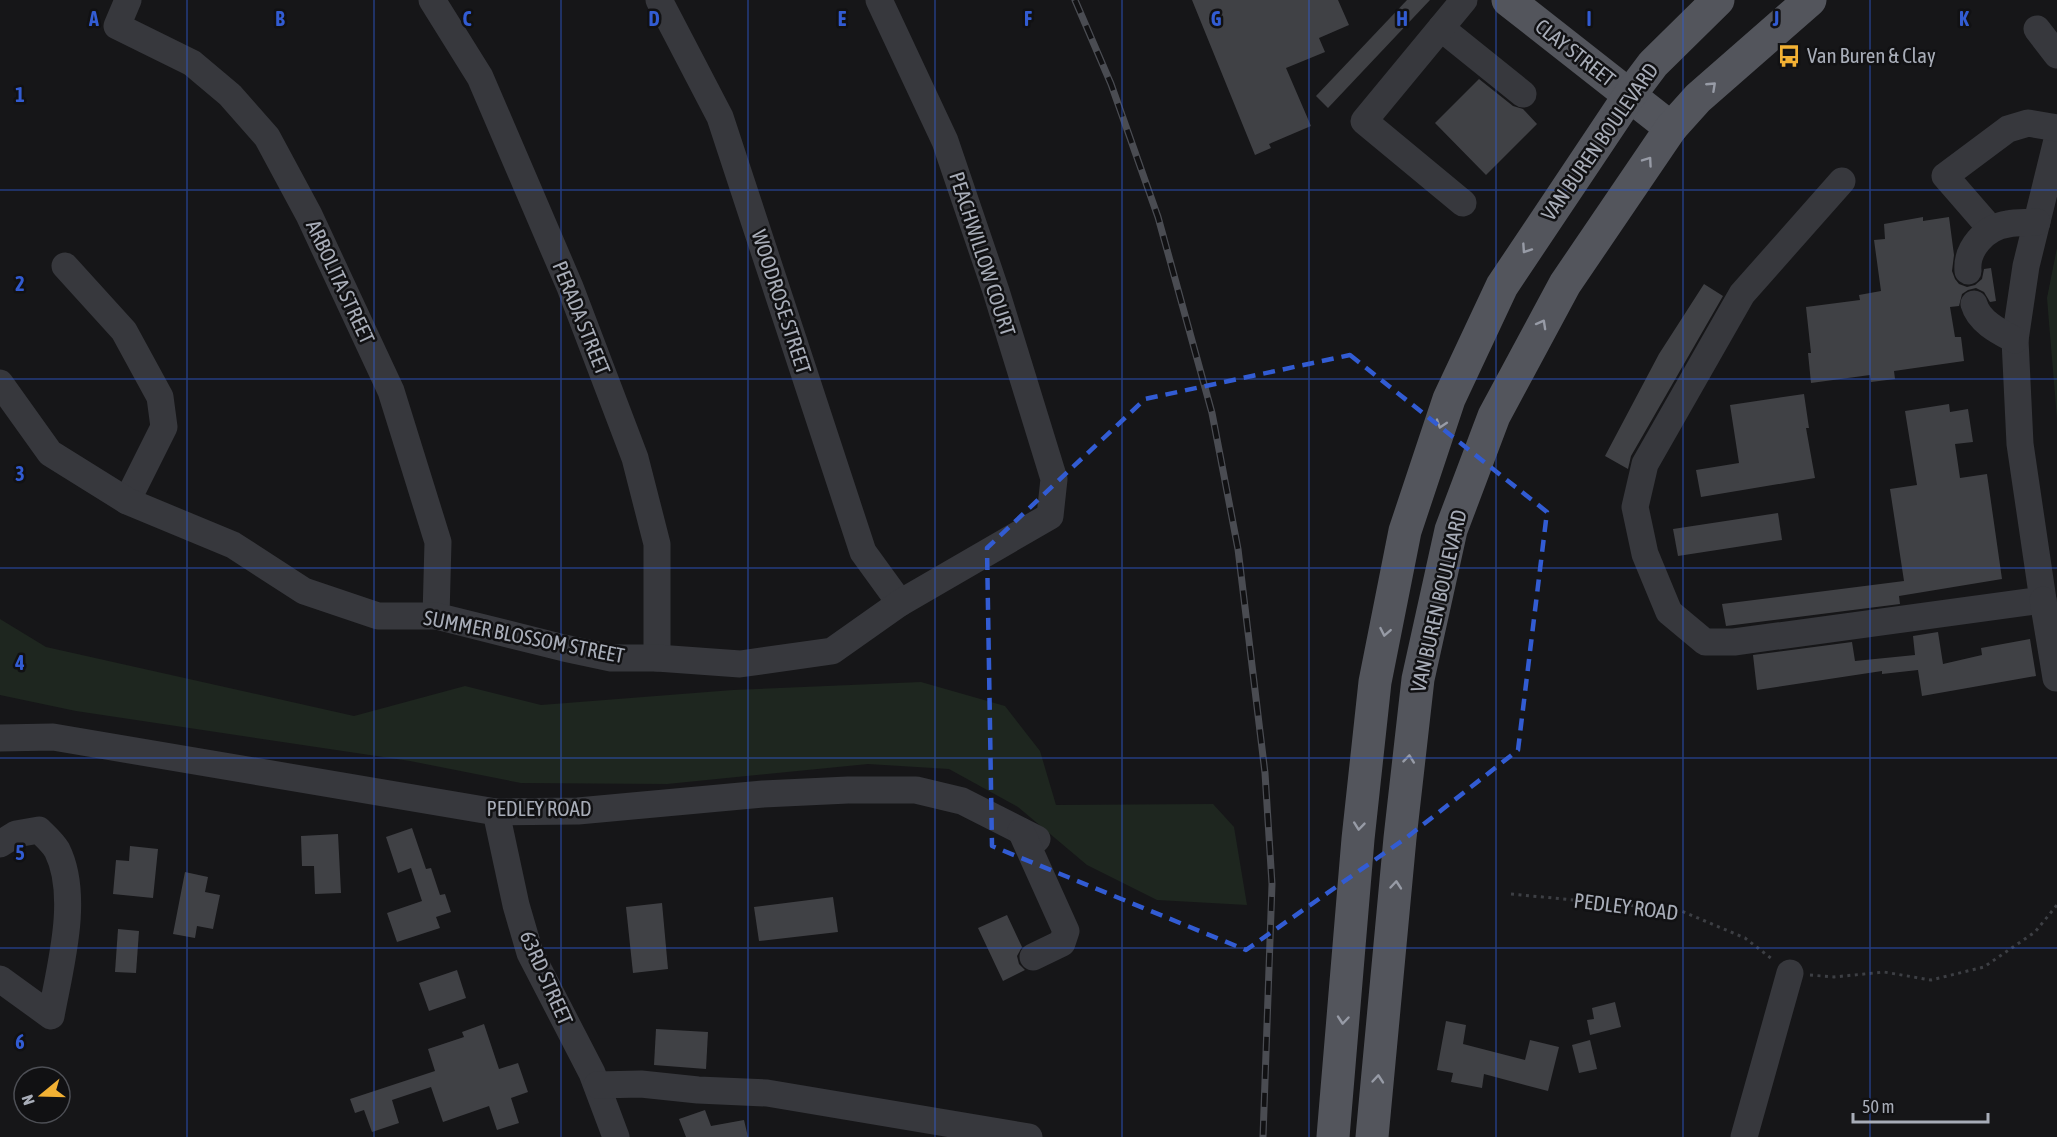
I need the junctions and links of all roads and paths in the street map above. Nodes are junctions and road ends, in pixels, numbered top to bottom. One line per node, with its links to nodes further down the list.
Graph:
1 (128, 0): 30 (street, ARBOLITA STREET)
2 (432, 0): 31 (street, PERADA STREET)
3 (659, 0): 29 (street, WOODROSE STREET)
4 (879, 0): 27 (street, PEACHWILLOW COURT)
5 (1464, 0): 9 (street)
6 (1508, 0): 13 (main road, CLAY STREET)
7 (1718, 0): 13 (main road, VAN BUREN BOULEVARD)
8 (1810, 0): 14 (main road, VAN BUREN BOULEVARD, one-way to 8)
9 (1442, 28): 12 (street); 18 (street)
10 (2037, 29): 11 (street)
11 (2057, 55)
12 (1523, 94)
13 (1629, 96): 14 (main road, CLAY STREET); 44 (main road, VAN BUREN BOULEVARD, one-way to 44)
14 (1671, 128): 45 (main road, VAN BUREN BOULEVARD, one-way to 14)
15 (2057, 128): 20 (street)
16 (2057, 140): 19 (street)
17 (1842, 181): 28 (street)
18 (1463, 203)
19 (2037, 222): 20 (street); 24 (street)
20 (1991, 229): 22 (street)
21 (65, 266): 26 (street)
22 (1968, 271)
23 (1974, 304): 24 (street)
24 (2015, 340): 28 (street)
25 (0, 383): 26 (street, SUMMER BLOSSOM STREET)
26 (127, 501): 30 (street, SUMMER BLOSSOM STREET)
27 (1050, 516): 29 (street, SUMMER BLOSSOM STREET)
28 (2043, 600): 32 (street)
29 (900, 603): 31 (street, SUMMER BLOSSOM STREET)
30 (436, 616): 31 (street, SUMMER BLOSSOM STREET)
31 (657, 658)
32 (2056, 678)
33 (0, 738): 34 (street, PEDLEY ROAD)
34 (496, 812): 38 (street, PEDLEY ROAD); 41 (street, 63RD STREET)
35 (0, 844): 40 (street)
36 (1511, 894): 39 (path, PEDLEY ROAD)
37 (2057, 905): 39 (path)
38 (1033, 957)
39 (1790, 973): 46 (street)
40 (0, 979)
41 (597, 1085): 42 (street, 63RD STREET); 43 (street)
42 (616, 1137)
43 (1029, 1137)
44 (1334, 1137)
45 (1372, 1137)
46 (1744, 1137)

